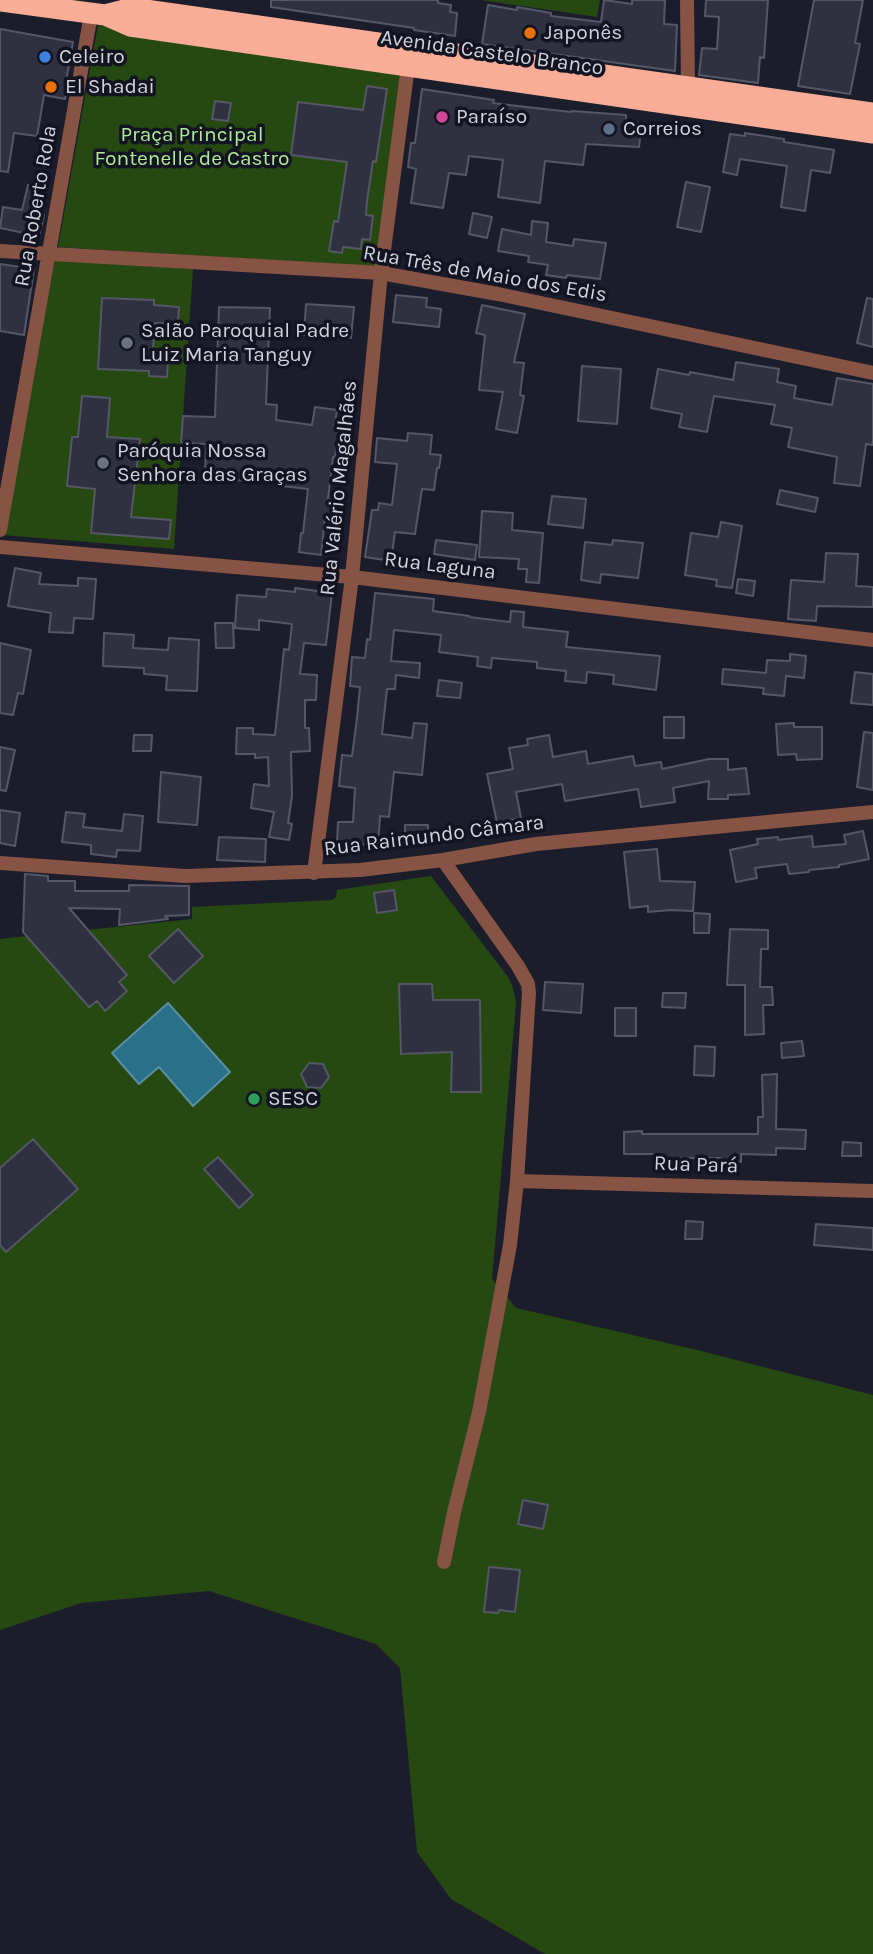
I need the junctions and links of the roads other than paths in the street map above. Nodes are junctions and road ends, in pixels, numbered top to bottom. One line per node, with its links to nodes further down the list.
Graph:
1 (687, 0): 5 (street)
2 (0, 1): 3 (highway, Avenida Castelo Branco)
3 (98, 15): 4 (highway, Avenida Castelo Branco); 5 (highway, Avenida Castelo Branco); 9 (street, Rua Roberto Rola)
4 (408, 66): 7 (highway, Avenida Castelo Branco); 10 (street, Rua Valério Magalhães)
5 (688, 86): 6 (highway, Avenida Castelo Branco)
6 (873, 113)
7 (873, 134)
8 (0, 251): 9 (street, Rua Três de Maio dos Edis)
9 (49, 253): 10 (street, Rua Três de Maio dos Edis); 12 (street, Rua Roberto Rola)
10 (381, 273): 11 (street, Rua Três de Maio dos Edis); 14 (street, Rua Valério Magalhães)
11 (873, 373)
12 (0, 530)
13 (0, 547): 14 (street, Rua Laguna)
14 (352, 577): 15 (street, Rua Laguna); 19 (street, Rua Valério Magalhães)
15 (873, 640)
16 (873, 812): 17 (street, Rua Raimundo Câmara)
17 (443, 860): 19 (street, Rua Raimundo Câmara); 20 (street)
18 (0, 863): 19 (street, Rua Raimundo Câmara)
19 (314, 873)
20 (517, 1181): 21 (street, Rua Pará); 22 (street)
21 (873, 1191)
22 (444, 1562)

